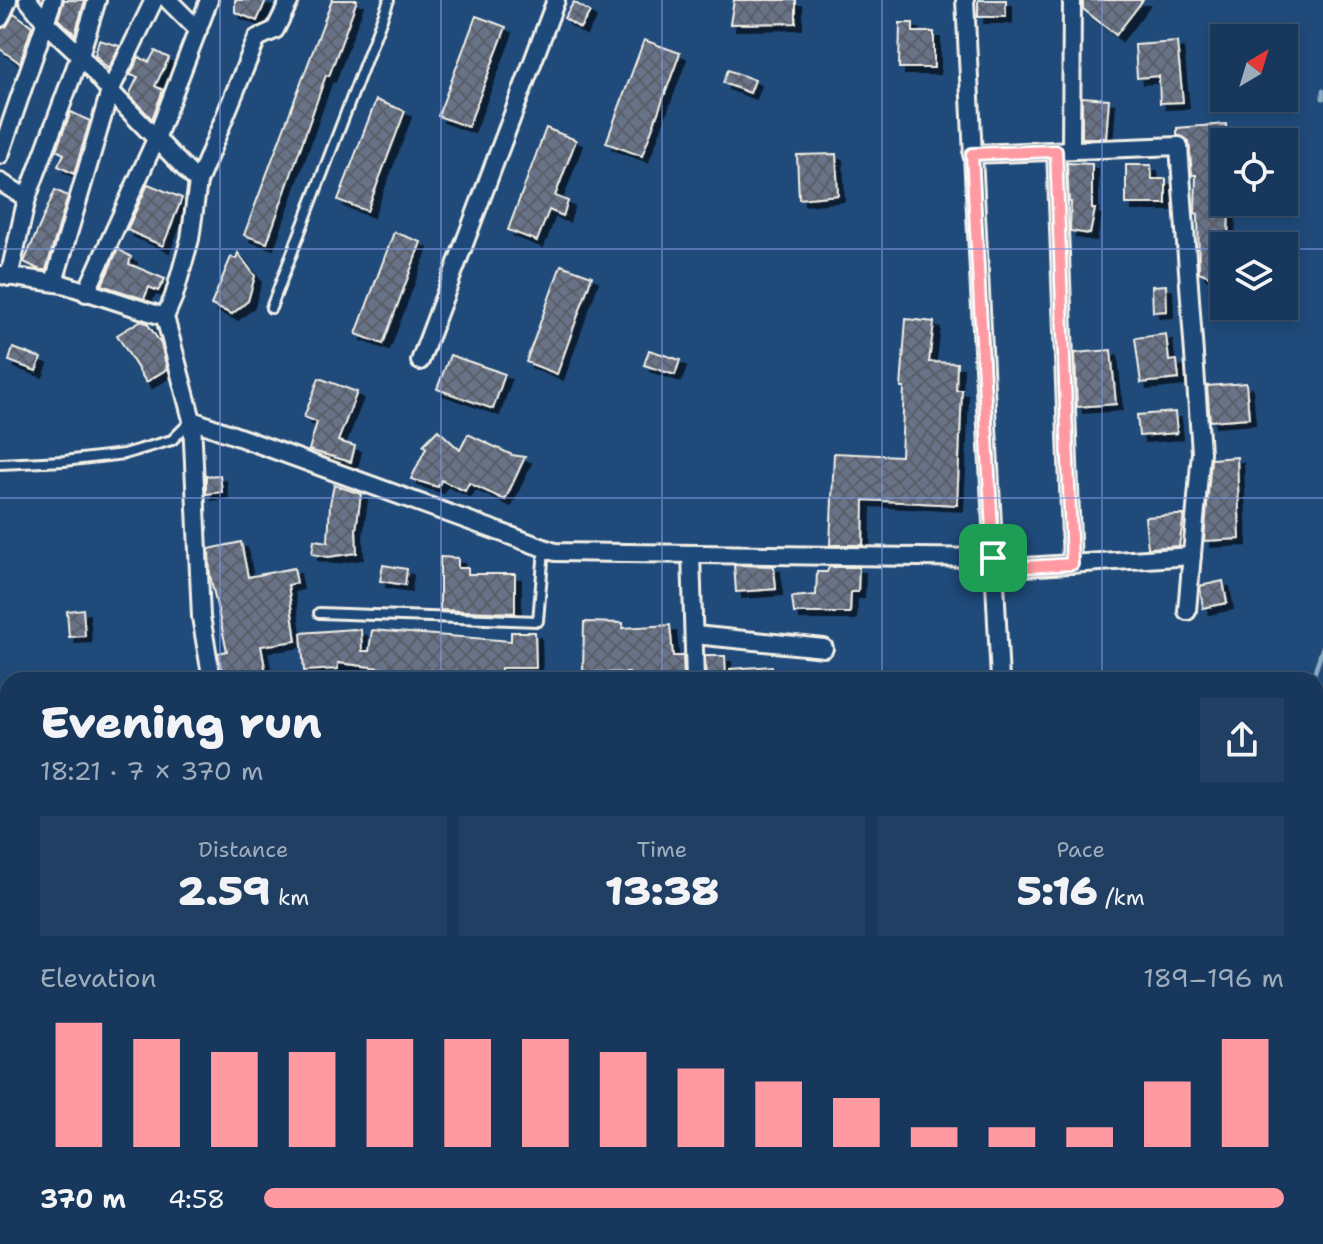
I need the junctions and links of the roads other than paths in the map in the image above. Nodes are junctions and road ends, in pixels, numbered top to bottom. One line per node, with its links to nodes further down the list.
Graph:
1 (8, 0): 13 (street)
2 (28, 0): 14 (street)
3 (53, 0): 14 (street)
4 (97, 0): 16 (street)
5 (154, 0): 17 (street)
6 (168, 0): 15 (street)
7 (209, 0): 15 (street)
8 (290, 0): 23 (street)
9 (389, 0): 28 (lane)
10 (556, 0): 30 (street)
11 (965, 0): 20 (street)
12 (1072, 0): 19 (street)
13 (0, 18)
14 (46, 23): 16 (street); 21 (street)
15 (198, 30): 18 (street)
16 (80, 55): 17 (street); 24 (street)
17 (110, 91): 18 (street); 26 (street)
18 (156, 139): 23 (street); 27 (street)
19 (1063, 150): 20 (street); 35 (street); 37 (street)
20 (972, 154): 36 (street)
21 (0, 155)
22 (0, 182): 24 (street)
23 (198, 182): 29 (street)
24 (27, 198): 25 (street)
25 (4, 276): 26 (street)
26 (54, 282): 27 (street)
27 (86, 293): 29 (street)
28 (271, 308)
29 (165, 317): 31 (street)
30 (420, 361)
31 (192, 420): 32 (lane); 33 (street); 42 (street)
32 (0, 464)
33 (544, 549): 34 (street); 39 (lane)
34 (691, 554): 36 (street); 40 (street)
35 (1192, 556): 37 (street); 38 (street)
36 (993, 563): 37 (street); 44 (street)
37 (1072, 564)
38 (1187, 611)
39 (319, 613)
40 (695, 635): 41 (street); 43 (street)
41 (824, 648)
42 (211, 672)
43 (695, 672)
44 (1000, 672)

